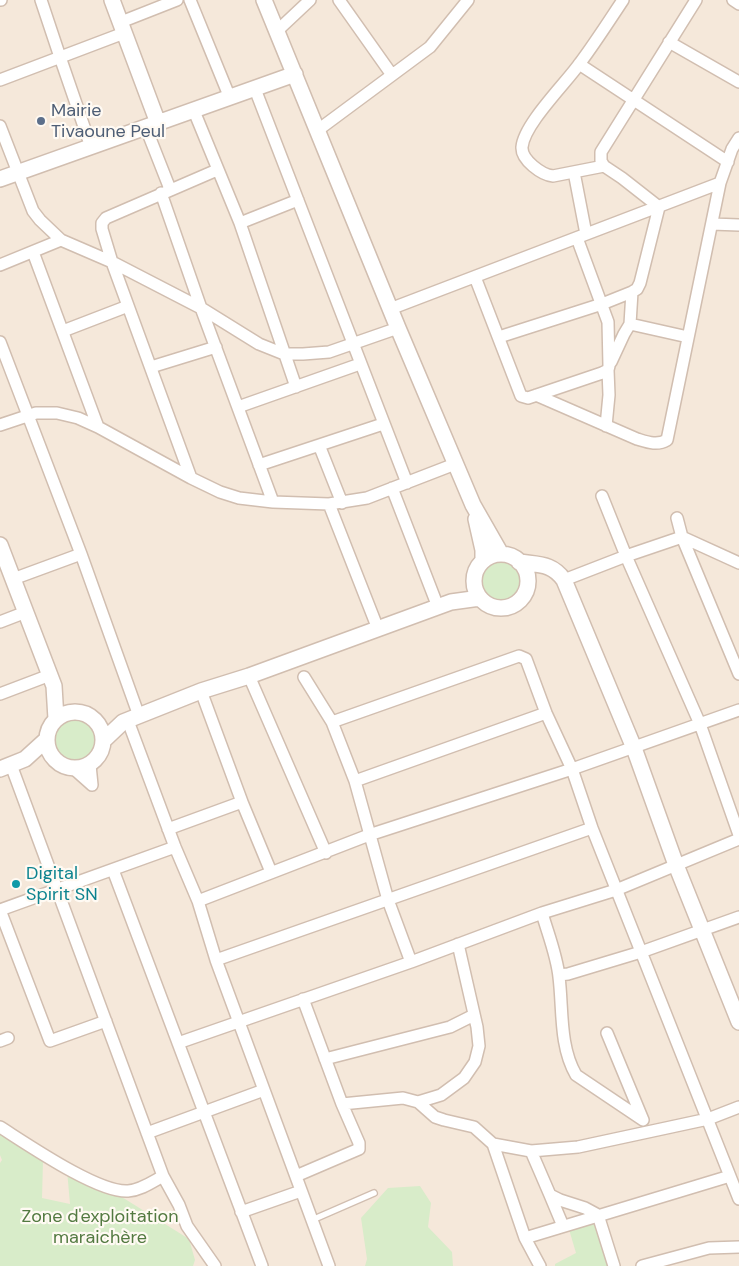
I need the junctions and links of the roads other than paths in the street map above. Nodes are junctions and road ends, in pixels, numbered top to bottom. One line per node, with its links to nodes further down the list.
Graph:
1 (42, 0): 16 (street)
2 (112, 0): 13 (street)
3 (178, 0): 13 (street)
4 (190, 0): 23 (street)
5 (264, 0): 14 (street)
6 (310, 0): 14 (street)
7 (339, 0): 19 (street)
8 (468, 0): 19 (street)
9 (623, 0): 17 (street)
10 (696, 0): 15 (street)
11 (733, 0): 12 (street)
12 (739, 4)
13 (122, 27): 16 (street); 26 (street)
14 (277, 31): 18 (street)
15 (670, 42): 21 (street); 24 (street)
16 (60, 57): 20 (street); 30 (street)
17 (579, 64): 24 (street); 34 (street)
18 (295, 74): 22 (street); 28 (street)
19 (392, 75): 28 (street)
20 (0, 80)
21 (739, 82)
22 (254, 89): 23 (street); 39 (street)
23 (230, 98): 25 (street)
24 (633, 99): 31 (street); 32 (street)
25 (194, 111): 26 (street); 33 (street)
26 (152, 125): 30 (street); 38 (street)
27 (0, 126): 35 (street)
28 (318, 130): 54 (street)
29 (739, 138): 31 (street)
30 (91, 147): 35 (street)
31 (728, 162): 37 (street)
32 (604, 166): 34 (street); 40 (street)
33 (217, 170): 38 (street); 41 (street)
34 (574, 172): 44 (street)
35 (18, 173): 36 (street); 45 (street)
36 (0, 180)
37 (720, 183): 40 (street); 42 (street)
38 (165, 191): 47 (street); 53 (street)
39 (298, 200): 41 (street); 61 (street)
40 (659, 207): 44 (street); 50 (street)
41 (240, 223): 63 (street)
42 (712, 224): 43 (street); 59 (street)
43 (739, 226)
44 (581, 236): 49 (street); 51 (street)
45 (61, 240): 46 (street); 47 (street)
46 (33, 252): 48 (street); 57 (street)
47 (112, 262): 52 (street); 53 (street)
48 (0, 265)
49 (475, 277): 54 (street); 58 (street)
50 (632, 292): 51 (street); 55 (street)
51 (602, 304): 58 (street); 66 (street)
52 (128, 306): 57 (street); 65 (street)
53 (201, 308): 62 (street); 63 (street)
54 (390, 309): 56 (street)
55 (630, 324): 59 (street); 66 (street)
56 (398, 328): 61 (street); 76 (street)
57 (63, 331): 74 (street)
58 (499, 337): 68 (street)
59 (688, 337): 73 (street)
60 (0, 342): 70 (street)
61 (354, 344): 63 (street); 64 (street)
62 (216, 348): 65 (street); 69 (street)
63 (284, 354): 67 (street)
64 (360, 364): 67 (street); 71 (street)
65 (151, 367): 78 (street)
66 (608, 368): 68 (street); 73 (street)
67 (296, 387): 69 (street)
68 (536, 395): 73 (street)
69 (238, 406): 77 (street)
70 (27, 415): 72 (street); 74 (street); 89 (street)
71 (383, 424): 75 (street); 79 (street)
72 (0, 425)
73 (606, 426)
74 (98, 427): 78 (street)
75 (319, 445): 77 (street); 83 (street)
76 (455, 464): 79 (street); 85 (street)
77 (259, 465): 82 (street)
78 (191, 478): 82 (street)
79 (406, 483): 80 (street)
80 (392, 488): 83 (street); 101 (street)
81 (602, 496): 91 (street)
82 (273, 502): 84 (street)
83 (342, 503): 84 (street)
84 (329, 504): 104 (street)
85 (473, 505): 90 (street); 92 (street)
86 (677, 518): 87 (street)
87 (682, 537): 91 (street); 94 (street); 105 (street)
88 (0, 545): 97 (street)
89 (81, 554): 97 (street); 116 (street)
90 (502, 554): 92 (street); 93 (street)
91 (626, 556): 98 (street); 118 (street)
92 (483, 560): 96 (street)
93 (520, 562): 95 (street); 99 (street)
94 (739, 563)
95 (550, 567): 98 (street); 99 (street)
96 (475, 575): 100 (street); 101 (street)
97 (13, 579): 102 (street)
98 (564, 580): 121 (street)
99 (528, 582): 100 (street)
100 (480, 598): 101 (street)
101 (444, 604): 104 (street)
102 (26, 612): 103 (street); 108 (street)
103 (0, 622)
104 (378, 629): 106 (street)
105 (739, 674)
106 (249, 676): 109 (street); 133 (street)
107 (304, 677): 117 (street)
108 (52, 680): 110 (street); 112 (street); 114 (street)
109 (201, 691): 116 (street); 126 (street)
110 (0, 694)
111 (739, 710): 118 (street)
112 (76, 711): 114 (street); 115 (street)
113 (546, 713): 117 (street); 124 (street); 125 (street)
114 (56, 719): 119 (street)
115 (96, 720): 116 (street); 120 (street)
116 (130, 720): 120 (street); 128 (street)
117 (332, 722): 125 (street)
118 (700, 724): 121 (street); 130 (street)
119 (47, 739): 122 (street); 123 (street)
120 (104, 740): 122 (street)
121 (634, 748): 124 (street); 134 (street)
122 (58, 763): 123 (street)
123 (12, 764): 137 (street)
124 (572, 769): 127 (street); 129 (street)
125 (355, 781): 129 (street)
126 (242, 802): 128 (street); 136 (street)
127 (592, 828): 138 (street); 139 (street)
128 (168, 829): 132 (street)
129 (369, 835): 133 (street); 139 (street)
130 (739, 835)
131 (739, 839): 134 (street)
132 (174, 847): 135 (street); 140 (street)
133 (326, 853): 136 (street)
134 (676, 865): 138 (street); 144 (street)
135 (113, 870): 137 (street); 156 (street)
136 (271, 872): 140 (street)
137 (57, 890): 141 (street); 152 (street)
138 (616, 890): 142 (street); 146 (street)
139 (388, 900): 147 (street); 148 (street)
140 (198, 901): 147 (street)
141 (0, 910): 152 (street)
142 (542, 913): 145 (street); 149 (street)
143 (739, 917): 144 (street)
144 (702, 930): 146 (street); 154 (street)
145 (458, 944): 148 (street); 151 (street)
146 (641, 952): 149 (street); 163 (street)
147 (216, 960): 153 (street)
148 (411, 962): 150 (street)
149 (559, 974): 164 (street)
150 (303, 999): 153 (street); 157 (street)
151 (474, 1015): 157 (street); 159 (street)
152 (106, 1021): 166 (street)
153 (239, 1022): 156 (street); 158 (street)
154 (739, 1022)
155 (607, 1033): 164 (street)
156 (178, 1043): 162 (street)
157 (325, 1059): 160 (street)
158 (264, 1090): 162 (street); 171 (street)
159 (418, 1102): 160 (street); 168 (street)
160 (342, 1104): 171 (street)
161 (739, 1107): 163 (street)
162 (204, 1112): 166 (street); 177 (street)
163 (708, 1119): 167 (street); 172 (street)
164 (643, 1120): 167 (street)
165 (0, 1127): 170 (street)
166 (147, 1133): 170 (street)
167 (648, 1133): 169 (street)
168 (493, 1144): 169 (street); 181 (street)
169 (531, 1151): 175 (street)
170 (163, 1176): 184 (street)
171 (296, 1176): 173 (street)
172 (730, 1176): 176 (street); 178 (street)
173 (301, 1191): 177 (street); 179 (street)
174 (374, 1193): 179 (lane)
175 (550, 1195): 178 (street); 180 (street)
176 (739, 1199)
177 (241, 1212): 185 (street)
178 (598, 1215): 180 (street); 187 (street)
179 (312, 1220): 183 (street)
180 (563, 1226): 181 (street)
181 (525, 1238): 186 (street)
182 (739, 1247): 188 (street)
183 (329, 1265)
184 (215, 1266)
185 (262, 1266)
186 (540, 1266)
187 (614, 1266)
188 (642, 1266)

